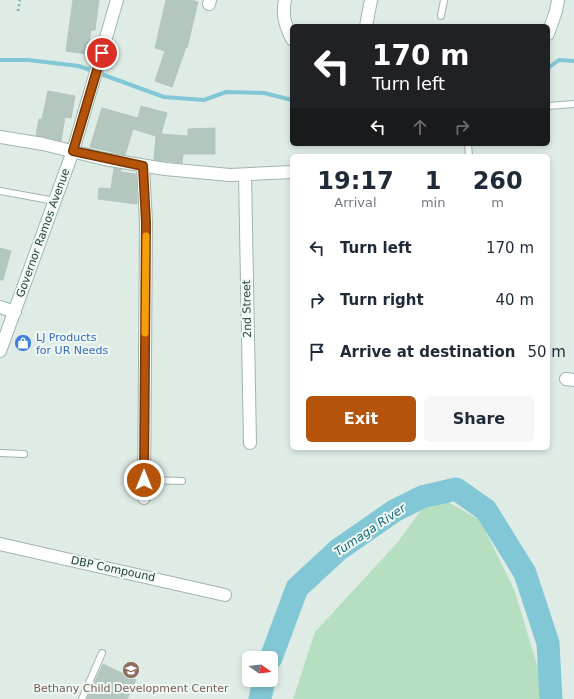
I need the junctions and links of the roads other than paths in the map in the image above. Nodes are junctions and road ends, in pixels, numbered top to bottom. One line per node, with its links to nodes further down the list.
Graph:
1 (117, 0): 13 (street, Governor Ramos Avenue)
2 (285, 0): 9 (street)
3 (371, 0): 7 (street)
4 (444, 0): 6 (lane)
5 (558, 0): 8 (street)
6 (441, 16)
7 (366, 24)
8 (550, 28)
9 (290, 35)
10 (574, 104): 11 (lane)
11 (550, 106)
12 (0, 137): 13 (street)
13 (73, 151): 14 (street); 18 (street, Governor Ramos Avenue)
14 (143, 166): 16 (street); 26 (street)
15 (290, 172): 16 (street)
16 (245, 175): 23 (street, 2nd Street)
17 (0, 191): 18 (lane)
18 (55, 201): 20 (street, Governor Ramos Avenue)
19 (0, 307): 20 (street)
20 (15, 312): 21 (street, Governor Ramos Avenue)
21 (4, 327): 22 (street, Governor Ramos Avenue)
22 (0, 351)
23 (250, 443)
24 (0, 453): 25 (lane)
25 (24, 454)
26 (144, 480): 27 (lane); 28 (street)
27 (182, 481)
28 (144, 498)
29 (0, 544): 30 (street, DBP Compound)
30 (225, 595)
31 (102, 653): 32 (lane)
32 (82, 699)

